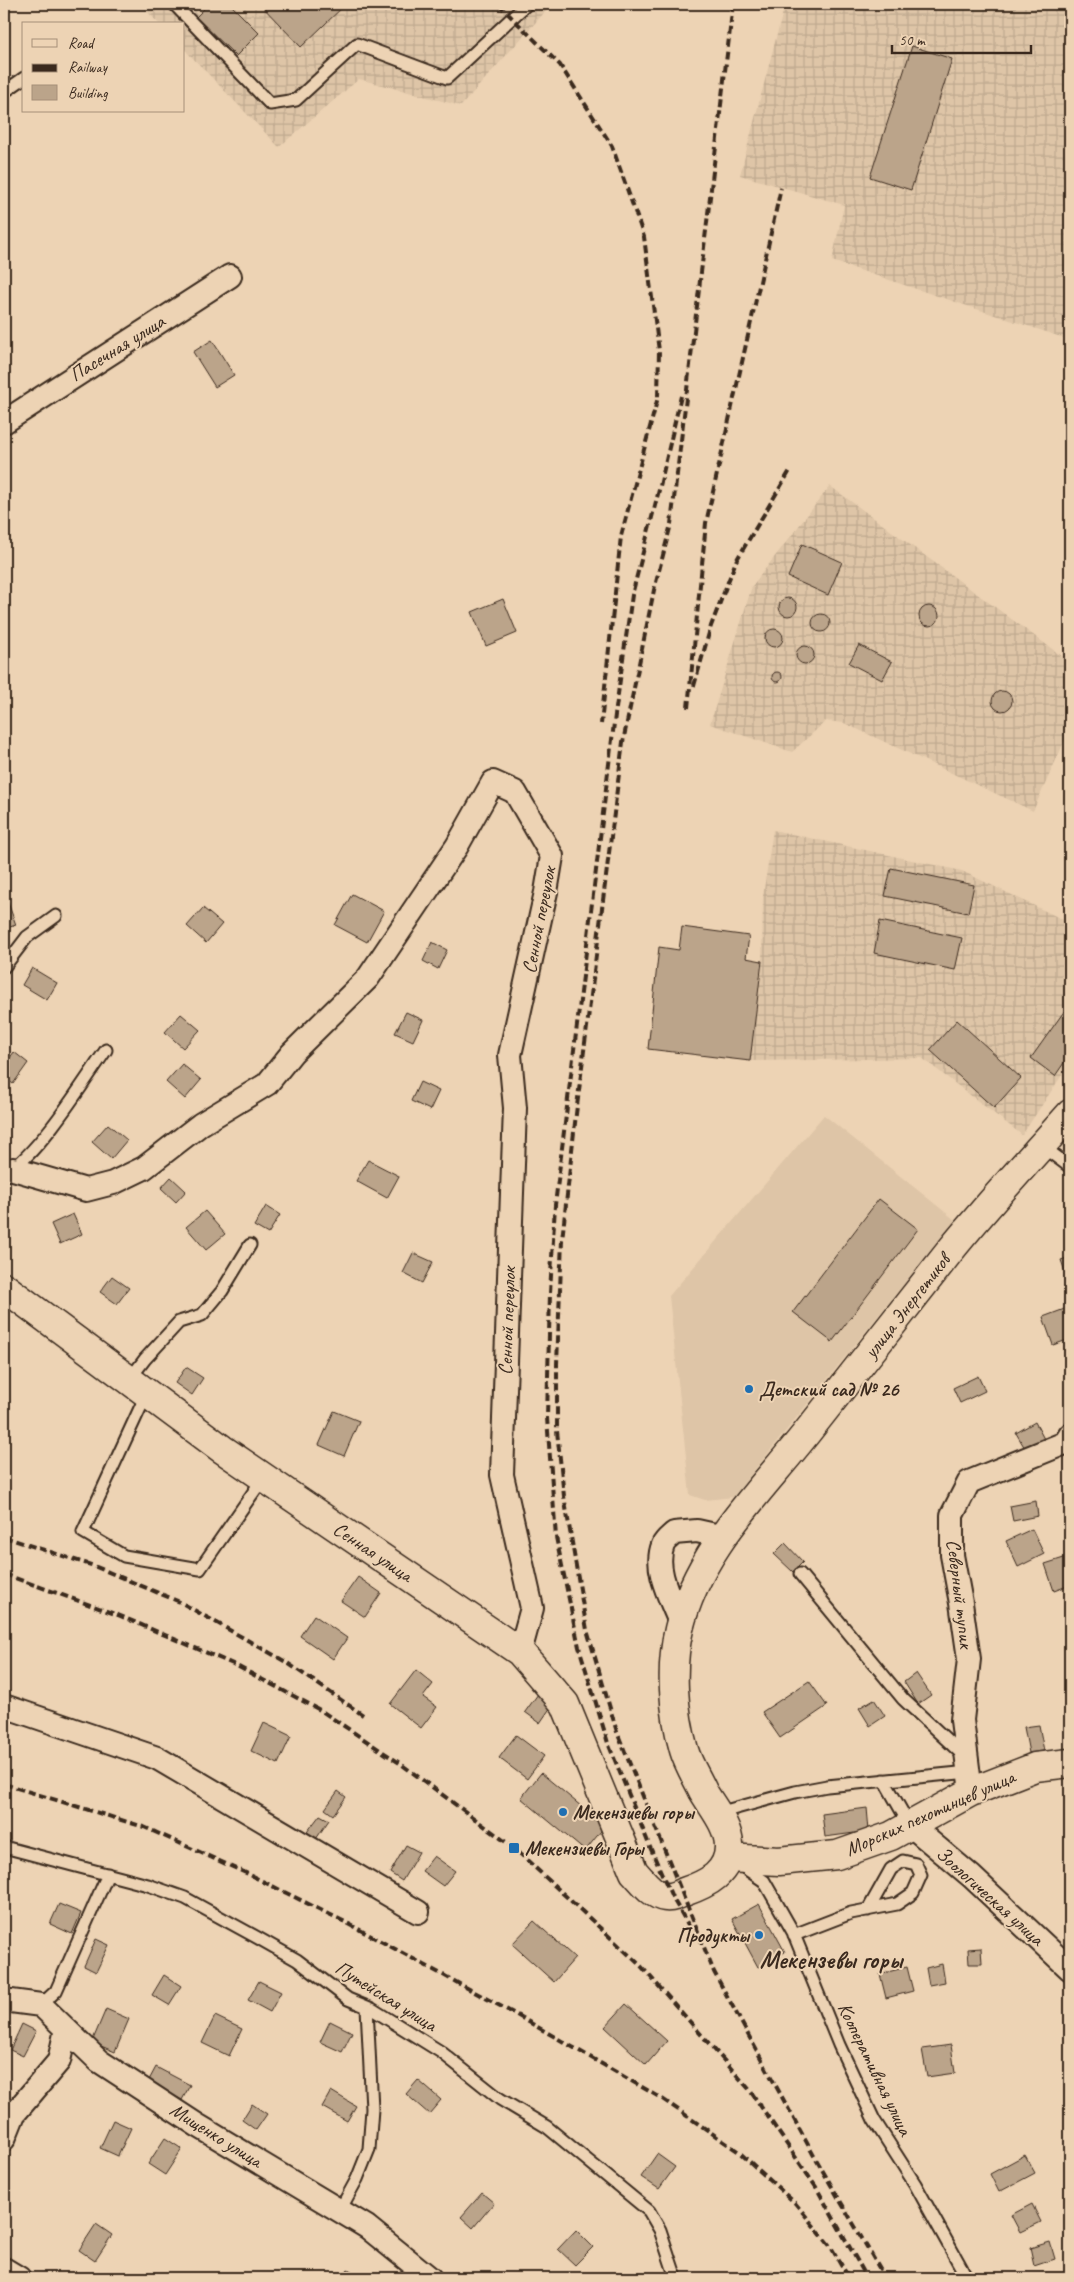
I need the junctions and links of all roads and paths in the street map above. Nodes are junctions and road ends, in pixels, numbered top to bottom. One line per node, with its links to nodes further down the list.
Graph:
1 (174, 4): 2 (lane)
2 (527, 4)
3 (22, 79): 4 (lane)
4 (4, 92)
5 (230, 276): 6 (street, Пасечная улица)
6 (4, 422)
7 (56, 916): 8 (lane)
8 (4, 967)
9 (106, 1050): 13 (lane)
10 (1070, 1114): 11 (main road, улица Энергетиков)
11 (1042, 1146): 12 (lane); 19 (main road, улица Энергетиков)
12 (1070, 1167)
13 (9, 1173): 22 (street, Сенной переулок)
14 (250, 1245): 16 (lane)
15 (4, 1287): 16 (main road, Сенная улица)
16 (138, 1387): 18 (main road, Сенная улица); 18 (lane)
17 (1070, 1436): 25 (street, Северный тупик)
18 (264, 1477): 22 (main road, Сенная улица)
19 (724, 1537): 21 (main road, улица Энергетиков); 21 (street)
20 (800, 1574): 25 (lane)
21 (680, 1625): 27 (main road, улица Энергетиков)
22 (520, 1652): 30 (main road, Сенная улица)
23 (4, 1706): 33 (street)
24 (1070, 1763): 25 (main road, Морских пехотинцев улица)
25 (969, 1774): 26 (lane); 28 (main road, Морских пехотинцев улица)
26 (884, 1780): 27 (lane); 28 (lane)
27 (716, 1814): 30 (main road, улица Энергетиков)
28 (909, 1824): 30 (main road, Морских пехотинцев улица); 35 (street, Зоологическая улица)
29 (4, 1847): 31 (lane, Путейская улица)
30 (729, 1858): 34 (lane, Кооперативная улица)
31 (108, 1874): 37 (lane); 38 (lane, Путейская улица)
32 (868, 1910): 32 (lane); 34 (lane)
33 (418, 1912)
34 (794, 1935): 46 (lane, Кооперативная улица)
35 (1070, 1969)
36 (4, 2002): 37 (street)
37 (41, 2005): 39 (street, Мищенко улица)
38 (367, 2007): 41 (lane); 45 (lane, Путейская улица)
39 (66, 2029): 40 (street); 41 (street, Мищенко улица)
40 (4, 2139)
41 (340, 2210): 44 (street, Мищенко улица)
42 (4, 2269): 43 (street)
43 (19, 2278)
44 (430, 2278)
45 (676, 2278)
46 (967, 2278)

